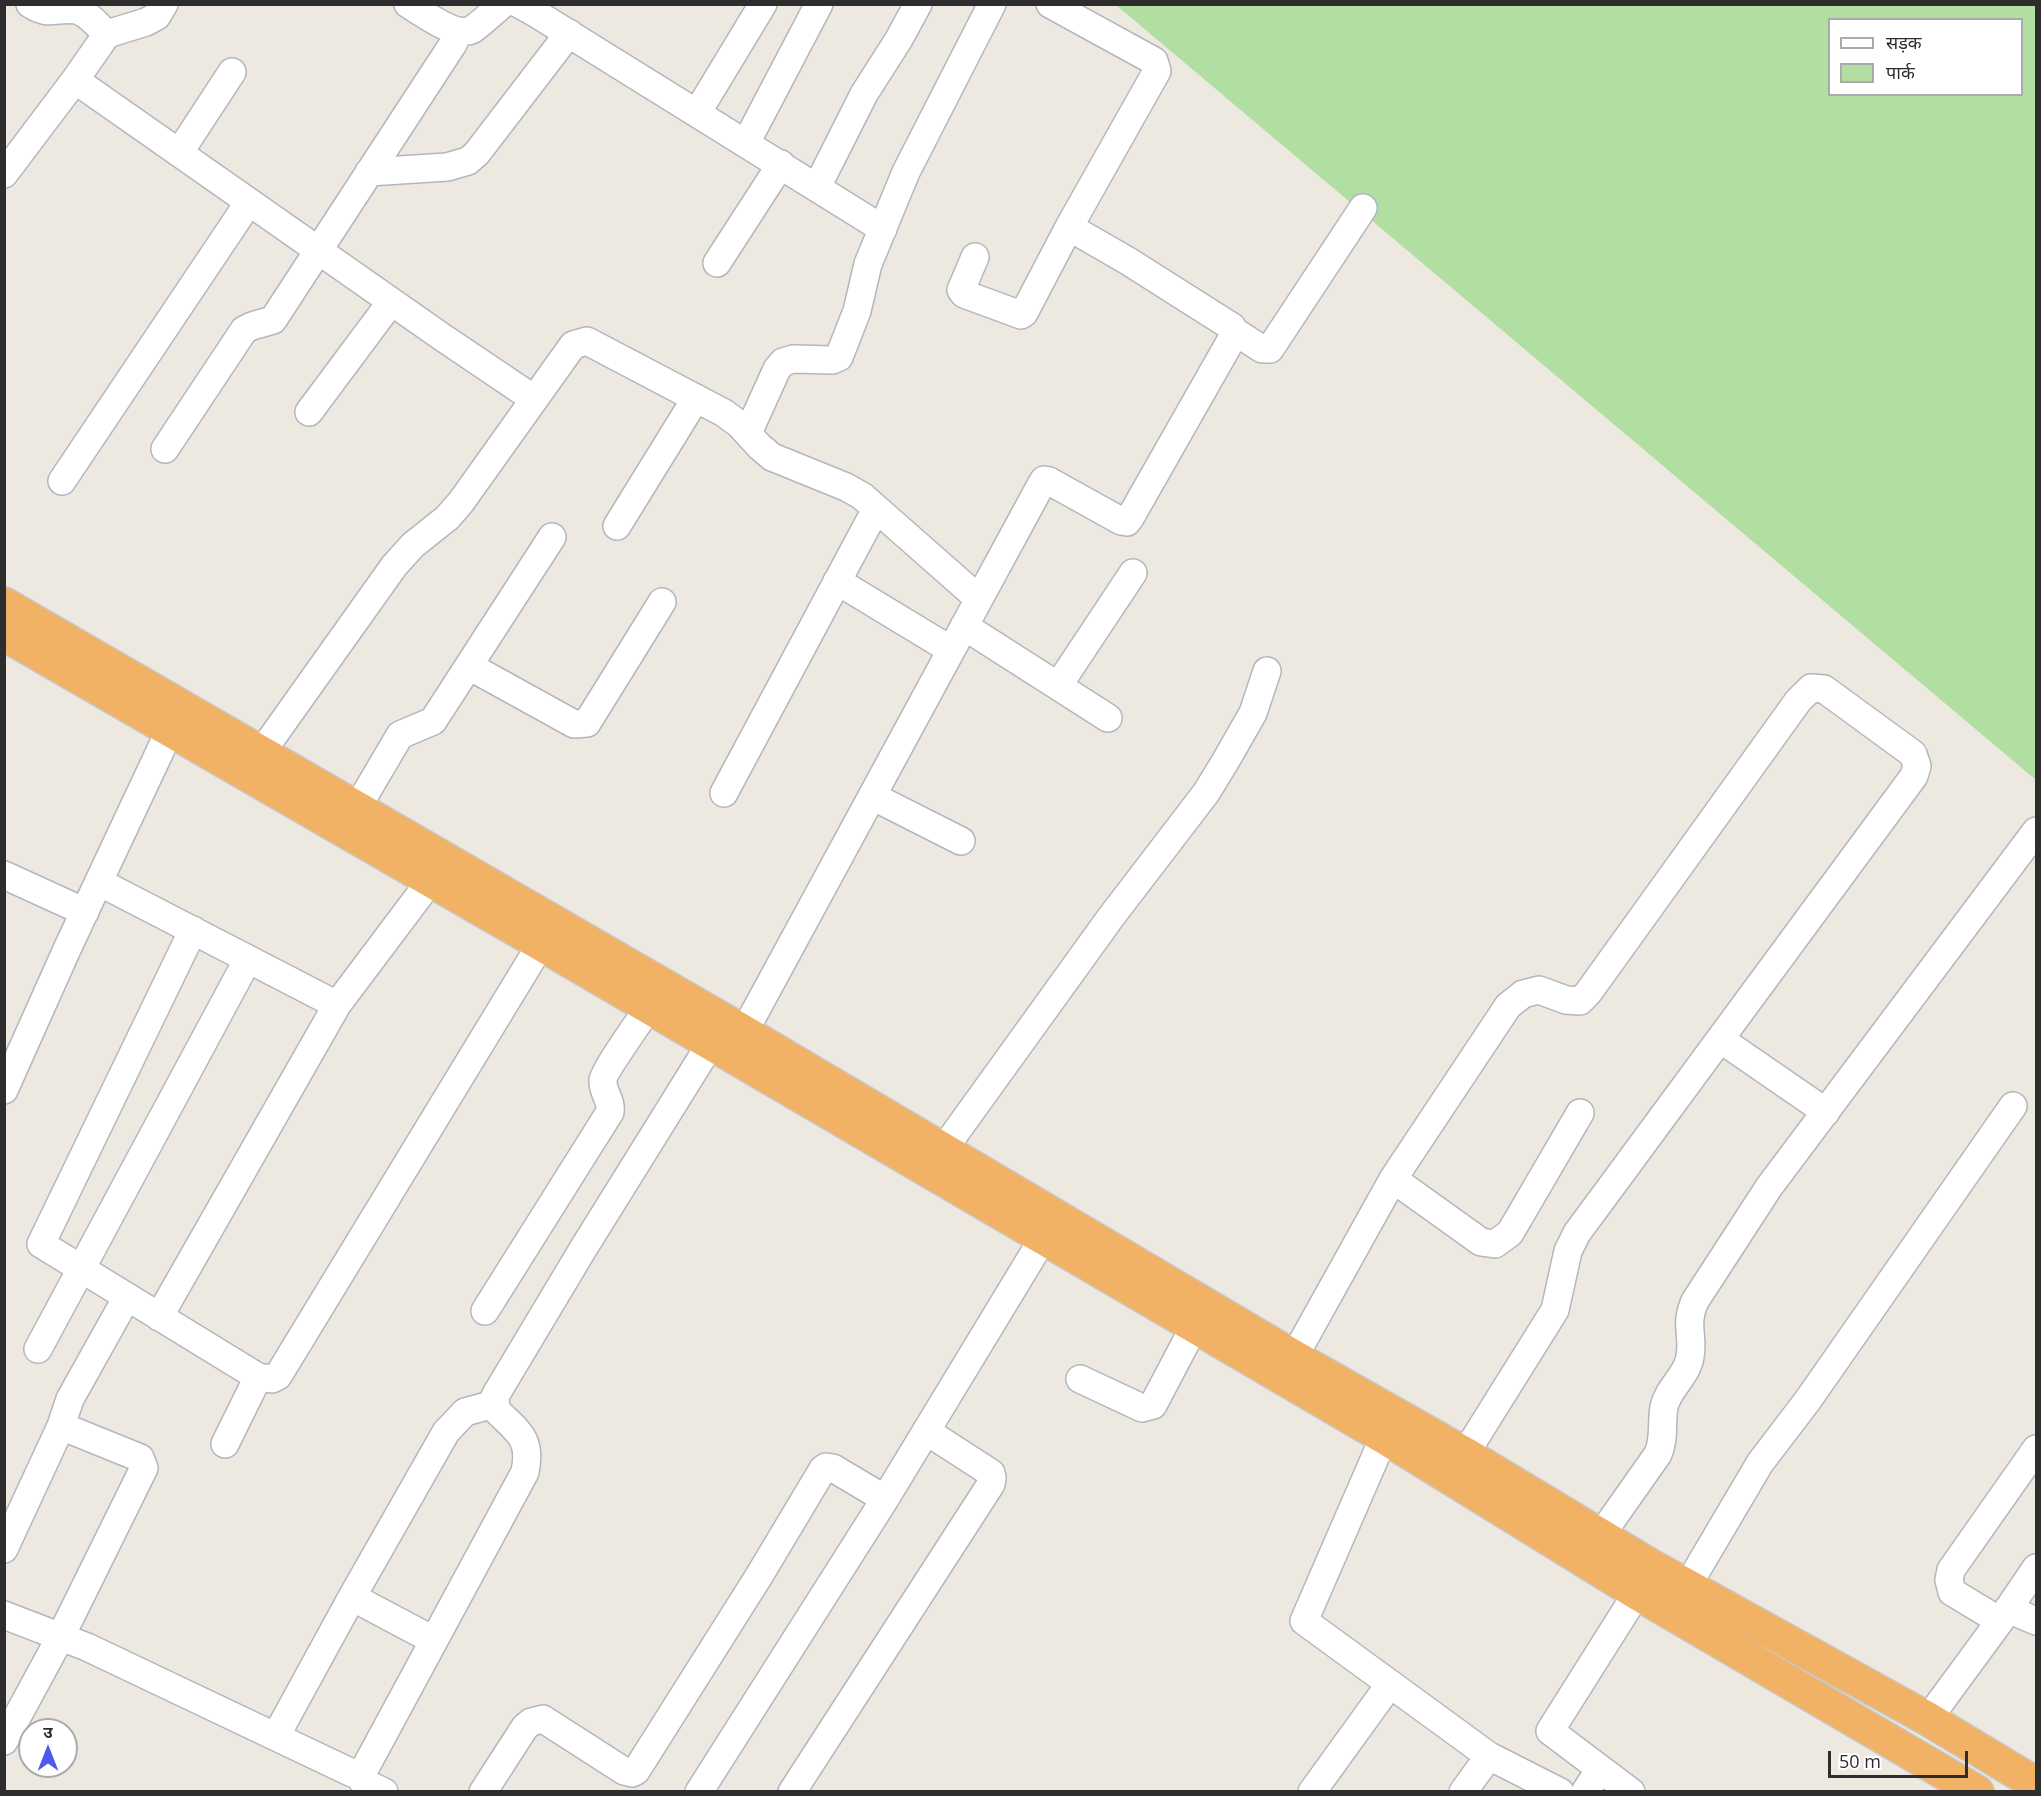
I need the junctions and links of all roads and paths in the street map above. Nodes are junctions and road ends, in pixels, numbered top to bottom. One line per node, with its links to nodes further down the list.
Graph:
1 (30, 4): 13 (street)
2 (164, 4): 13 (street)
3 (408, 4): 11 (street)
4 (503, 4): 11 (street)
5 (763, 4): 16 (street)
6 (819, 4): 17 (street)
7 (918, 4): 22 (street)
8 (992, 4): 26 (street)
9 (1050, 4): 25 (street)
10 (533, 8): 12 (street)
11 (459, 31): 20 (street)
12 (569, 33): 16 (street); 20 (street)
13 (107, 34): 15 (street)
14 (232, 72): 18 (street)
15 (75, 80): 18 (street); 21 (street)
16 (697, 113): 17 (street)
17 (746, 143): 19 (street)
18 (179, 153): 23 (street)
19 (781, 164): 22 (street); 29 (street)
20 (369, 172): 27 (street)
21 (4, 174)
22 (817, 187): 26 (street)
23 (249, 202): 27 (street); 37 (street)
24 (1363, 208): 31 (street)
25 (1069, 227): 28 (street); 31 (street)
26 (883, 229): 35 (street)
27 (318, 250): 30 (street); 36 (street)
28 (975, 257)
29 (717, 263)
30 (391, 302): 33 (street); 34 (street)
31 (1234, 331): 43 (street)
32 (696, 398): 33 (street); 35 (street); 39 (street)
33 (534, 399): 54 (street)
34 (309, 412)
35 (748, 433): 38 (street)
36 (165, 449)
37 (62, 481)
38 (876, 508): 42 (street); 43 (street)
39 (617, 526)
40 (552, 537): 49 (street)
41 (1133, 573): 51 (street)
42 (837, 581): 48 (street); 55 (street)
43 (979, 599): 46 (street)
44 (662, 602): 49 (street)
45 (4, 604): 54 (highway)
46 (964, 626): 48 (street); 51 (street)
47 (4, 634): 53 (highway)
48 (951, 650): 56 (street)
49 (469, 666): 57 (street)
50 (1267, 671): 76 (street)
51 (1058, 686): 52 (street)
52 (1108, 718)
53 (171, 730): 61 (highway); 62 (street)
54 (261, 753): 57 (highway)
55 (724, 793)
56 (872, 796): 59 (street); 69 (street)
57 (357, 808): 69 (highway)
58 (2037, 831): 74 (street)
59 (961, 841)
60 (4, 875): 63 (street)
61 (431, 880): 65 (highway); 67 (street)
62 (99, 882): 63 (street); 64 (street)
63 (85, 912): 72 (street)
64 (193, 930): 66 (street); 79 (street)
65 (541, 944): 68 (highway); 86 (street)
66 (248, 959): 67 (street); 79 (street)
67 (337, 1005): 82 (street)
68 (649, 1007): 71 (highway); 81 (street)
69 (744, 1032): 76 (highway)
70 (1720, 1039): 74 (street); 77 (street); 94 (street)
71 (711, 1043): 78 (highway); 88 (street)
72 (7, 1076)
73 (2013, 1106): 99 (street)
74 (1826, 1112): 96 (street)
75 (1580, 1113): 77 (street)
76 (943, 1150): 78 (highway)
77 (1393, 1179): 85 (street)
78 (1050, 1228): 83 (highway); 85 (highway); 90 (street)
79 (81, 1268): 80 (street); 84 (street)
80 (127, 1297): 82 (street); 89 (street)
81 (485, 1311)
82 (159, 1317): 86 (street)
83 (1194, 1327): 87 (street); 91 (highway)
84 (38, 1349)
85 (1294, 1357): 94 (highway)
86 (258, 1377): 92 (street)
87 (1080, 1379)
88 (494, 1404): 101 (street); 106 (street)
89 (61, 1426): 97 (street); 105 (street)
90 (926, 1431): 95 (street); 119 (street)
91 (1384, 1437): 100 (highway); 107 (street)
92 (225, 1444)
93 (2037, 1449): 103 (street)
94 (1466, 1454): 96 (highway)
95 (885, 1500): 117 (street); 118 (street)
96 (1601, 1535): 99 (highway)
97 (4, 1549)
98 (2037, 1568): 103 (street)
99 (1688, 1585): 108 (highway)
100 (1637, 1593): 112 (street); 124 (highway)
101 (352, 1597): 106 (street); 109 (street)
102 (4, 1615): 105 (street)
103 (2004, 1615): 104 (street); 108 (street)
104 (2037, 1621)
105 (62, 1636): 109 (street); 110 (street)
106 (434, 1640): 113 (street)
107 (1390, 1684): 111 (street); 120 (street)
108 (1928, 1719): 114 (highway)
109 (276, 1736): 113 (street)
110 (4, 1741)
111 (1489, 1756): 115 (street); 121 (street)
112 (1600, 1769): 122 (street); 123 (street)
113 (358, 1773): 116 (street)
114 (2037, 1784)
115 (1551, 1790)
116 (384, 1791)
117 (483, 1791)
118 (699, 1791)
119 (792, 1791)
120 (1312, 1791)
121 (1463, 1791)
122 (1585, 1791)
123 (1631, 1791)
124 (1977, 1791)

